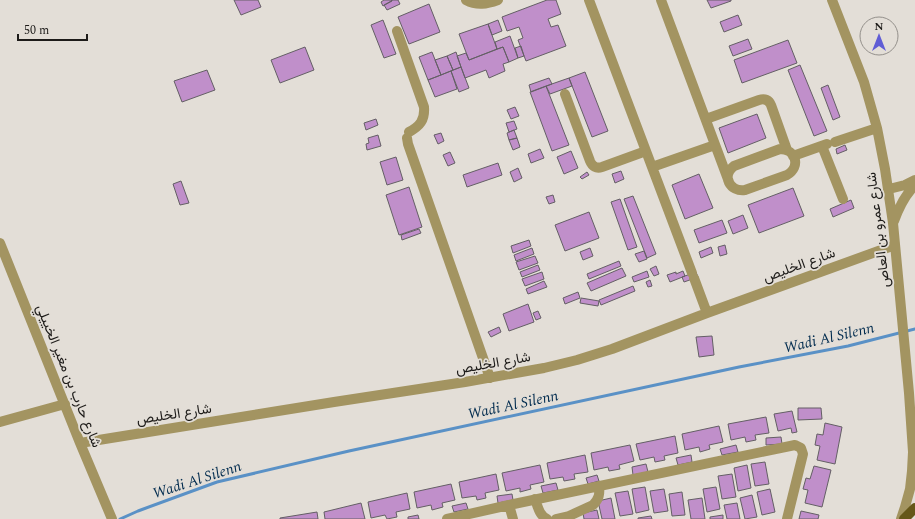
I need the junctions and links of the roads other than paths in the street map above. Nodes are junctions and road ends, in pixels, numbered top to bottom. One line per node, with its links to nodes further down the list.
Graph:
1 (466, 0): 2 (street)
2 (498, 0)
3 (588, 0): 12 (street)
4 (661, 0): 8 (street)
5 (832, 0): 9 (street, شارع عمرو بن العاص)
6 (397, 31): 24 (street)
7 (565, 94): 12 (street)
8 (706, 120): 11 (street); 13 (street)
9 (877, 128): 10 (street); 18 (street, شارع عمرو بن العاص)
10 (828, 144): 13 (street); 19 (street)
11 (715, 145): 14 (street); 16 (street)
12 (646, 151): 14 (street)
13 (790, 153): 16 (street); 16 (street)
14 (652, 168): 23 (street)
15 (915, 180): 18 (street)
16 (729, 182)
17 (915, 184): 20 (street)
18 (888, 189): 20 (street, شارع عمرو بن العاص)
19 (843, 199)
20 (893, 223): 22 (street, شارع عمرو بن العاص)
21 (0, 243): 26 (street, شارع حارب بن مغير الخييلي)
22 (895, 245): 23 (street, شارع الخليص); 25 (street, شارع عمرو بن العاص)
23 (707, 313): 24 (street, شارع الخليص)
24 (490, 378): 29 (street, شارع الخليص)
25 (909, 393): 27 (street, شارع عمرو بن العاص); 40 (street, شارع عمرو بن العاص)
26 (65, 404): 28 (street); 29 (street, شارع حارب بن مغير الخييلي)
27 (915, 413)
28 (0, 422)
29 (80, 443): 34 (street, شارع حارب بن مغير الخييلي)
30 (599, 486): 31 (street); 38 (street); 39 (street)
31 (535, 499): 32 (street); 37 (street)
32 (509, 505): 35 (street); 36 (street)
33 (915, 508): 40 (main road)
34 (112, 519)
35 (447, 519)
36 (512, 519)
37 (547, 519)
38 (556, 519)
39 (787, 519)
40 (903, 519)

